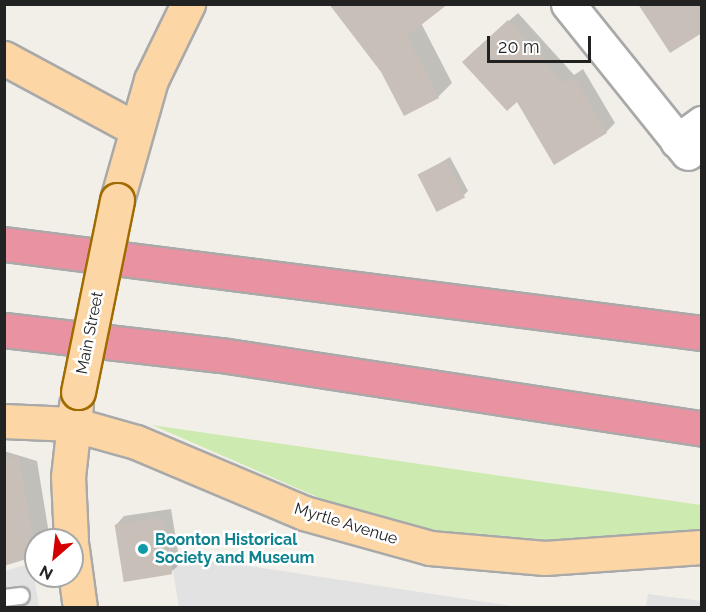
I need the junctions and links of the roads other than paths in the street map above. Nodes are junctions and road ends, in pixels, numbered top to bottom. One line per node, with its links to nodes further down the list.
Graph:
1 (188, 4): 4 (main road, Main Street)
2 (568, 4): 5 (street)
3 (4, 58): 4 (main road)
4 (134, 128): 12 (main road, Main Street, bridge)
5 (689, 139)
6 (4, 229): 8 (highway)
7 (4, 244): 8 (highway)
8 (229, 271): 10 (highway)
9 (4, 330): 13 (highway)
10 (702, 333)
11 (4, 421): 12 (main road, Myrtle Avenue)
12 (72, 424): 14 (main road, Main Street); 15 (main road, Myrtle Avenue)
13 (702, 429)
14 (71, 528)
15 (702, 547)
16 (77, 588): 17 (main road)
17 (80, 608)

